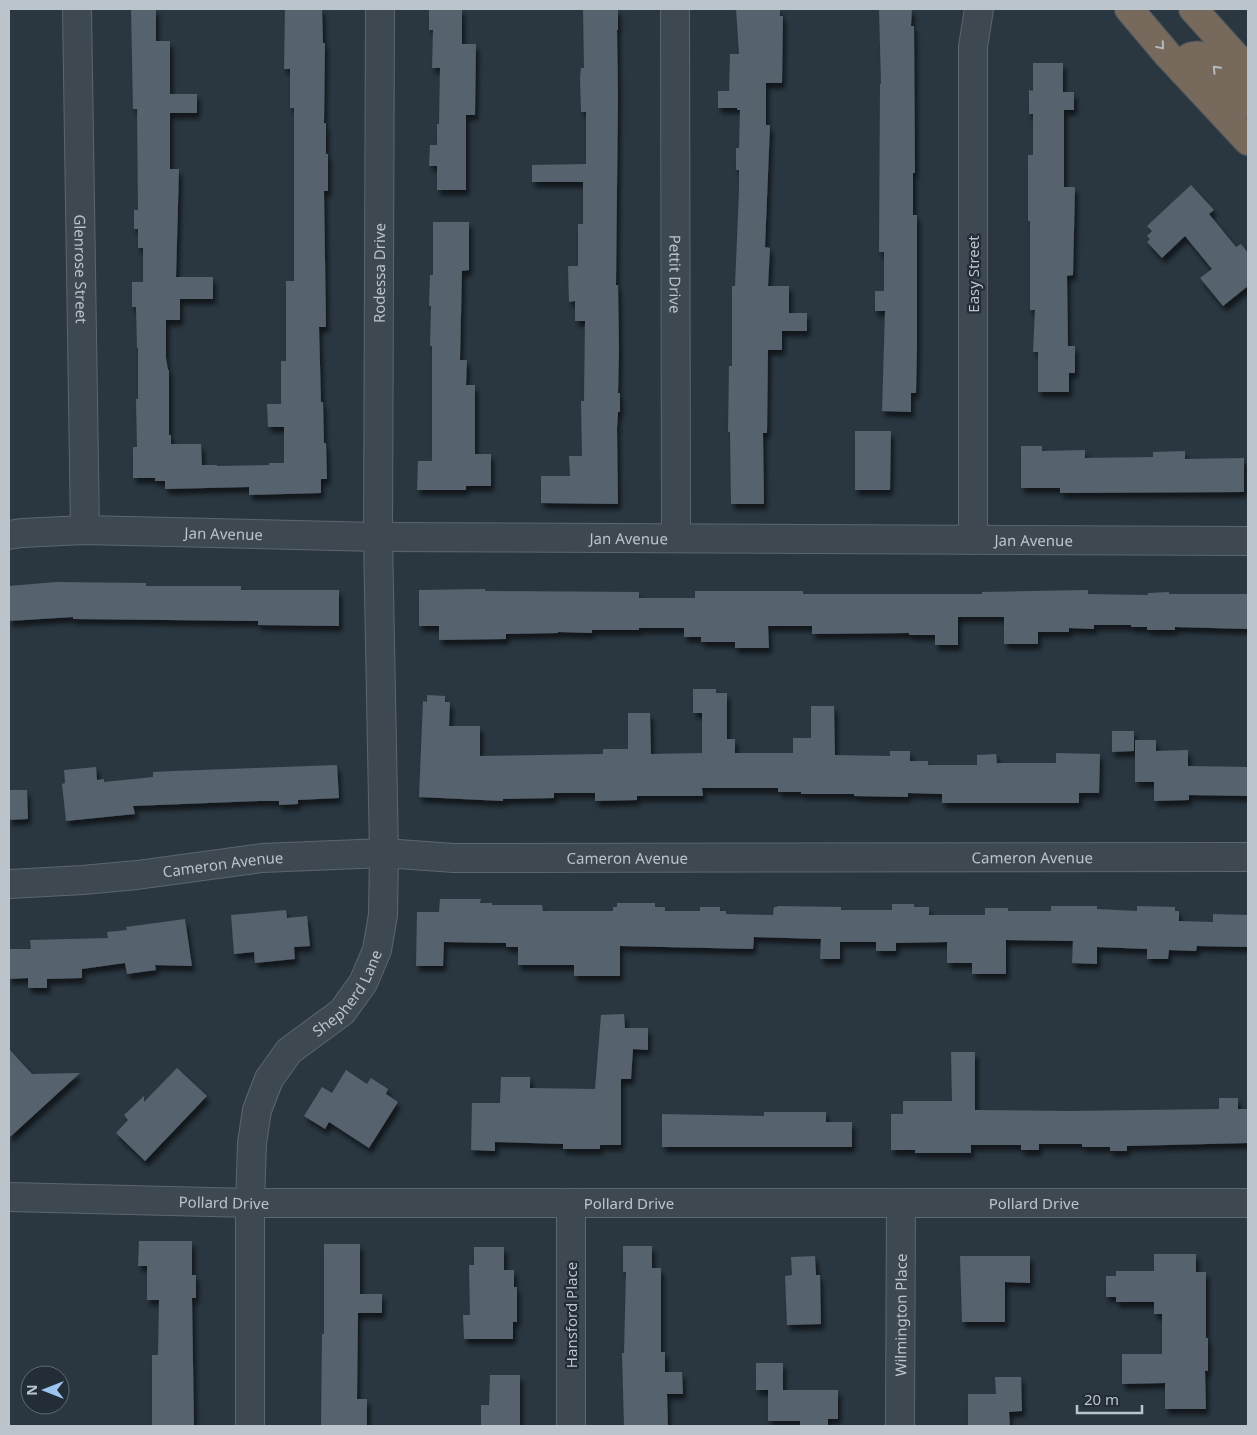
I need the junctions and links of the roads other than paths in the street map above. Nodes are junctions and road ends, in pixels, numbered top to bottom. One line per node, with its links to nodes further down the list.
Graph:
1 (77, 9): 11 (street, Glenrose Street)
2 (380, 9): 13 (street, Rodessa Drive)
3 (675, 9): 14 (street, Pettit Drive)
4 (979, 9): 15 (street, Easy Street)
5 (1129, 9): 7 (highway, one-way to 7)
6 (1193, 9): 8 (highway)
7 (1182, 70): 9 (highway, one-way to 7); 10 (highway)
8 (1248, 70)
9 (1248, 104)
10 (1248, 141)
11 (85, 530): 12 (street, Jan Avenue); 13 (street, Jan Avenue)
12 (9, 535)
13 (378, 537): 14 (street, Jan Avenue); 17 (street, Shepherd Lane)
14 (676, 538): 15 (street, Jan Avenue)
15 (974, 540): 16 (street, Jan Avenue)
16 (1248, 541)
17 (384, 853): 18 (street, Cameron Avenue); 19 (street, Cameron Avenue); 21 (street, Shepherd Lane)
18 (1248, 857)
19 (9, 884)
20 (9, 1197): 21 (street, Pollard Drive)
21 (250, 1203): 22 (street, Pollard Drive); 25 (street, Shepherd Lane)
22 (571, 1203): 23 (street, Pollard Drive); 26 (street, Hansford Place)
23 (901, 1203): 24 (street, Pollard Drive); 27 (street, Wilmington Place)
24 (1248, 1203)
25 (250, 1426)
26 (571, 1426)
27 (900, 1426)

